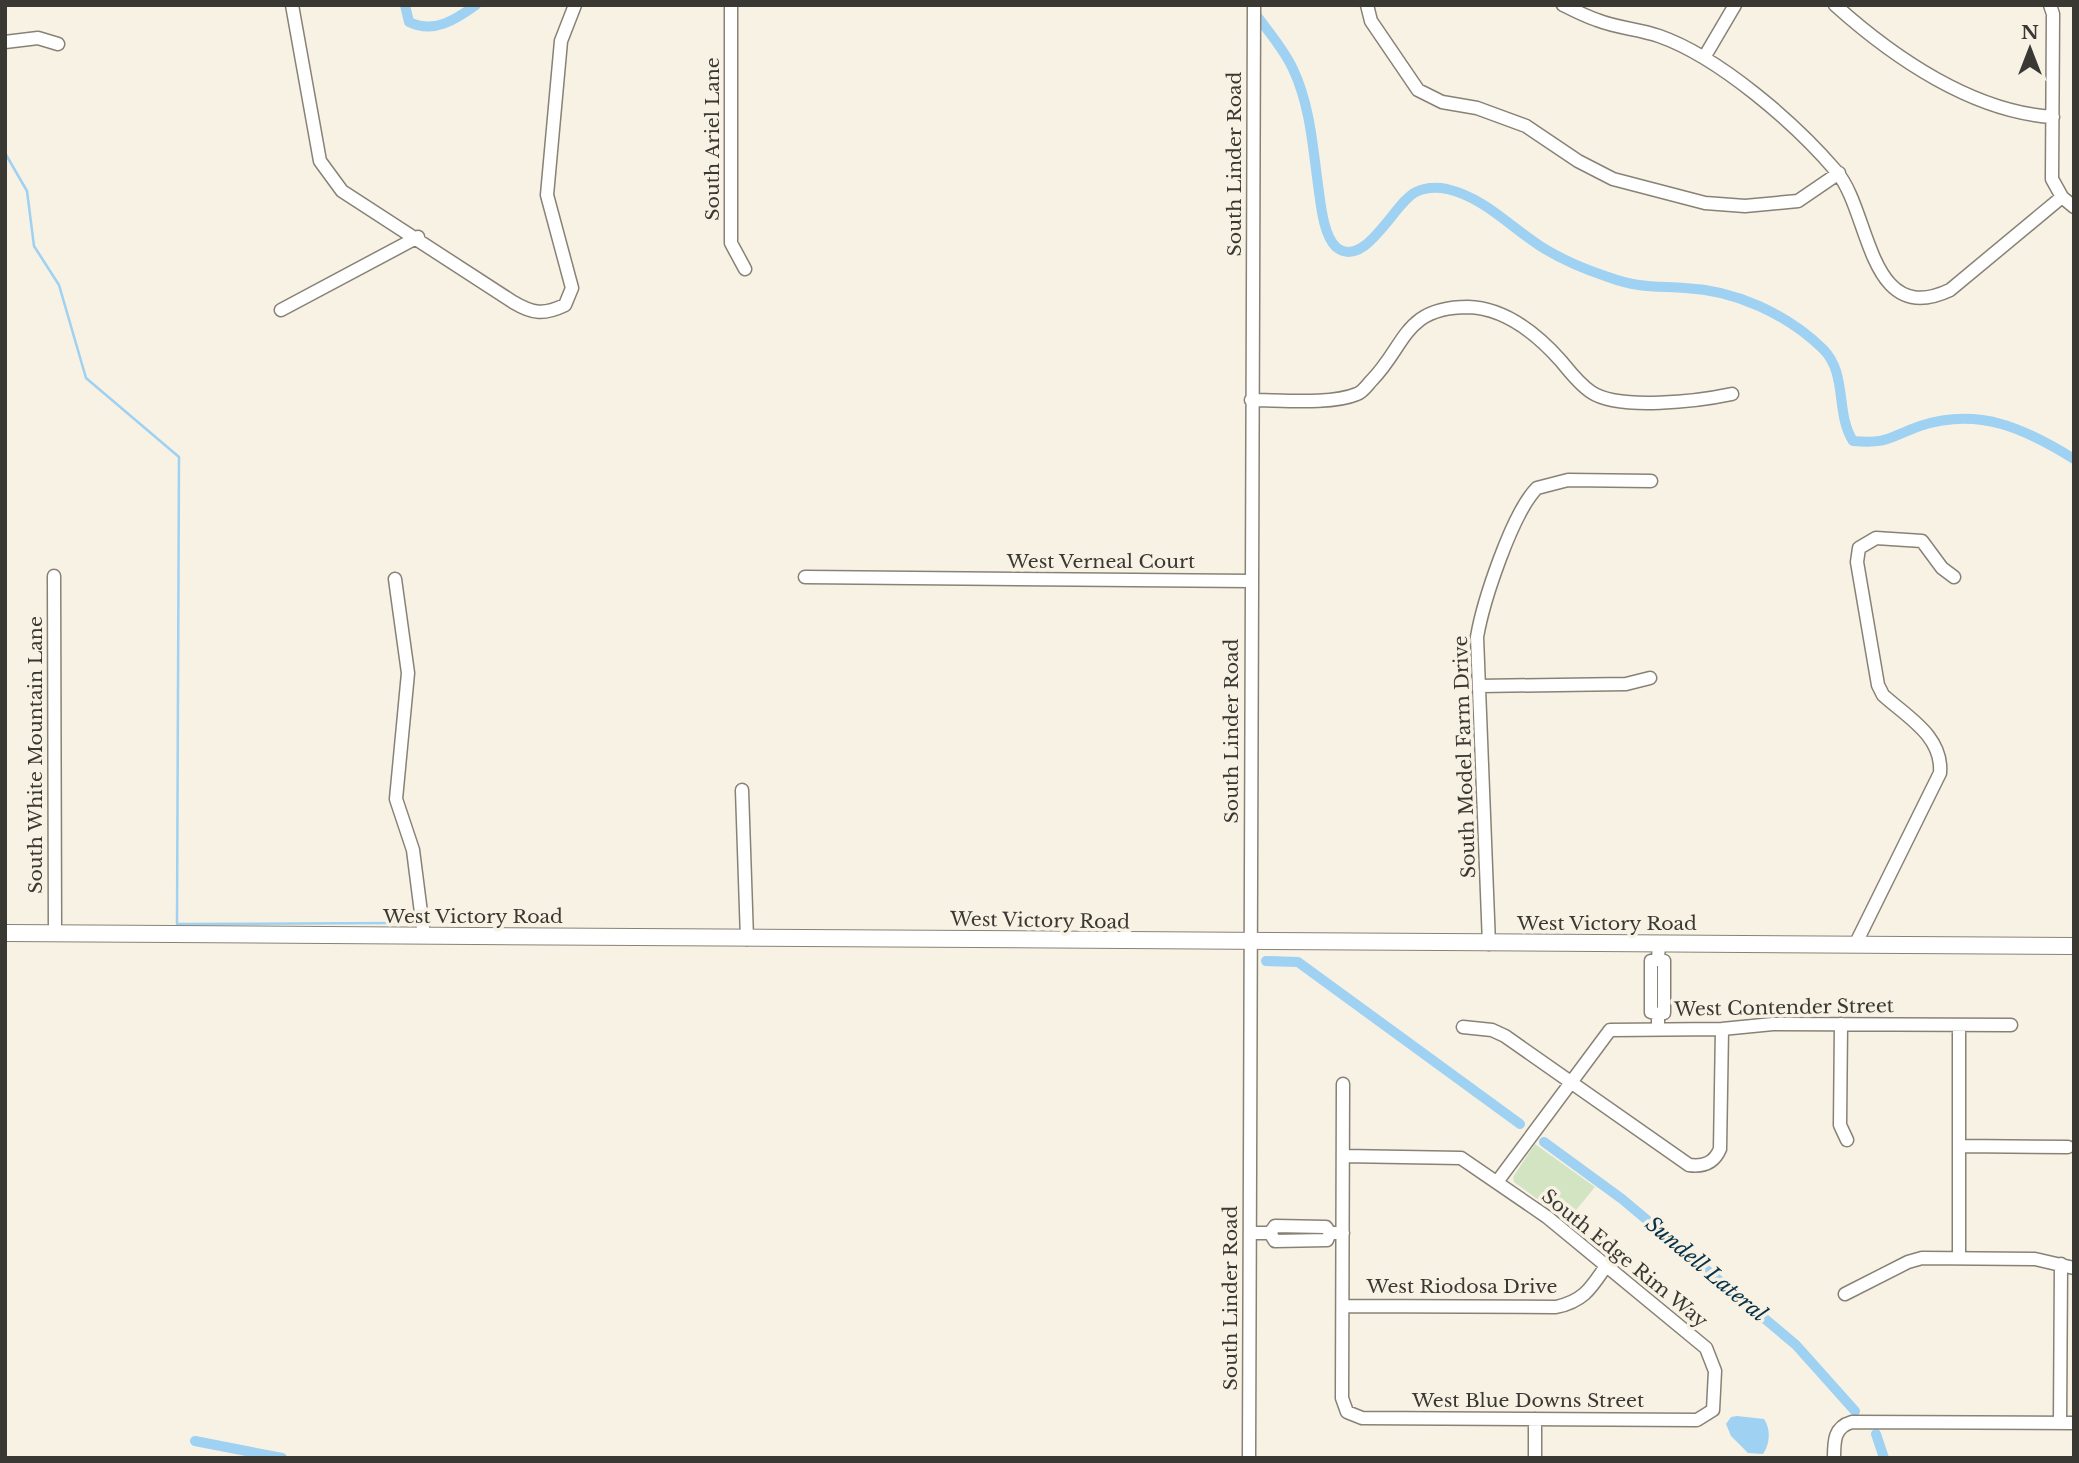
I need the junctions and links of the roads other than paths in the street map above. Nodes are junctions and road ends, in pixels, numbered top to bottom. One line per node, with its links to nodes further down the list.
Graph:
1 (292, 5): 17 (street)
2 (575, 5): 17 (street)
3 (731, 5): 18 (street, South Ariel Lane)
4 (1254, 5): 21 (street, South Linder Road)
5 (1367, 5): 14 (street)
6 (1563, 5): 12 (street)
7 (1735, 5): 12 (street)
8 (1835, 5): 13 (street)
9 (2050, 5): 13 (street)
10 (5, 42): 11 (street)
11 (58, 44)
12 (1705, 56): 14 (street)
13 (2053, 117): 15 (street)
14 (1839, 173): 15 (street)
15 (2062, 197): 16 (street)
16 (2074, 207)
17 (418, 237): 19 (street)
18 (745, 269)
19 (281, 310)
20 (1732, 394): 21 (street)
21 (1251, 400): 27 (street, South Linder Road)
22 (1651, 481): 29 (street, South Model Farm Drive)
23 (54, 576): 32 (street, South White Mountain Lane)
24 (805, 577): 27 (street, West Verneal Court)
25 (1954, 577): 37 (street)
26 (395, 579): 33 (street)
27 (1251, 581): 35 (street, South Linder Road)
28 (1650, 678): 29 (street)
29 (1479, 686): 36 (street, South Model Farm Drive)
30 (741, 790): 34 (street)
31 (5, 933): 32 (main road, West Victory Road)
32 (55, 934): 33 (main road, West Victory Road)
33 (424, 936): 34 (main road, West Victory Road)
34 (747, 939): 35 (main road, West Victory Road)
35 (1250, 943): 36 (main road, West Victory Road); 53 (street, South Linder Road)
36 (1489, 944): 39 (main road, West Victory Road)
37 (1855, 945): 38 (main road, West Victory Road); 39 (main road, West Victory Road)
38 (2074, 946)
39 (1658, 951): 44 (street)
40 (1841, 1024): 41 (street, West Contender Street); 45 (street, West Contender Street); 48 (street)
41 (1959, 1025): 42 (street, West Contender Street); 49 (street)
42 (2011, 1025)
43 (1463, 1027): 46 (street)
44 (1658, 1029): 45 (street, West Contender Street); 46 (street, West Contender Street)
45 (1721, 1029): 46 (street)
46 (1570, 1080): 52 (street)
47 (1343, 1084): 51 (street)
48 (1847, 1140)
49 (1961, 1146): 50 (street); 55 (street)
50 (2068, 1147)
51 (1343, 1156): 52 (street, South Edge Rim Way); 54 (street)
52 (1497, 1182): 56 (street, South Edge Rim Way)
53 (1250, 1233): 54 (street); 63 (street, South Linder Road)
54 (1336, 1233): 59 (street)
55 (1959, 1258): 57 (street); 58 (street)
56 (1606, 1266): 59 (street, West Riodosa Drive); 60 (street, South Edge Rim Way)
57 (2067, 1266): 62 (street)
58 (1845, 1294)
59 (1343, 1306): 61 (street, West Blue Downs Street)
60 (1710, 1414): 61 (street, West Blue Downs Street)
61 (1535, 1419): 64 (street)
62 (2067, 1423): 65 (street)
63 (1249, 1458)
64 (1535, 1458)
65 (1834, 1458)

